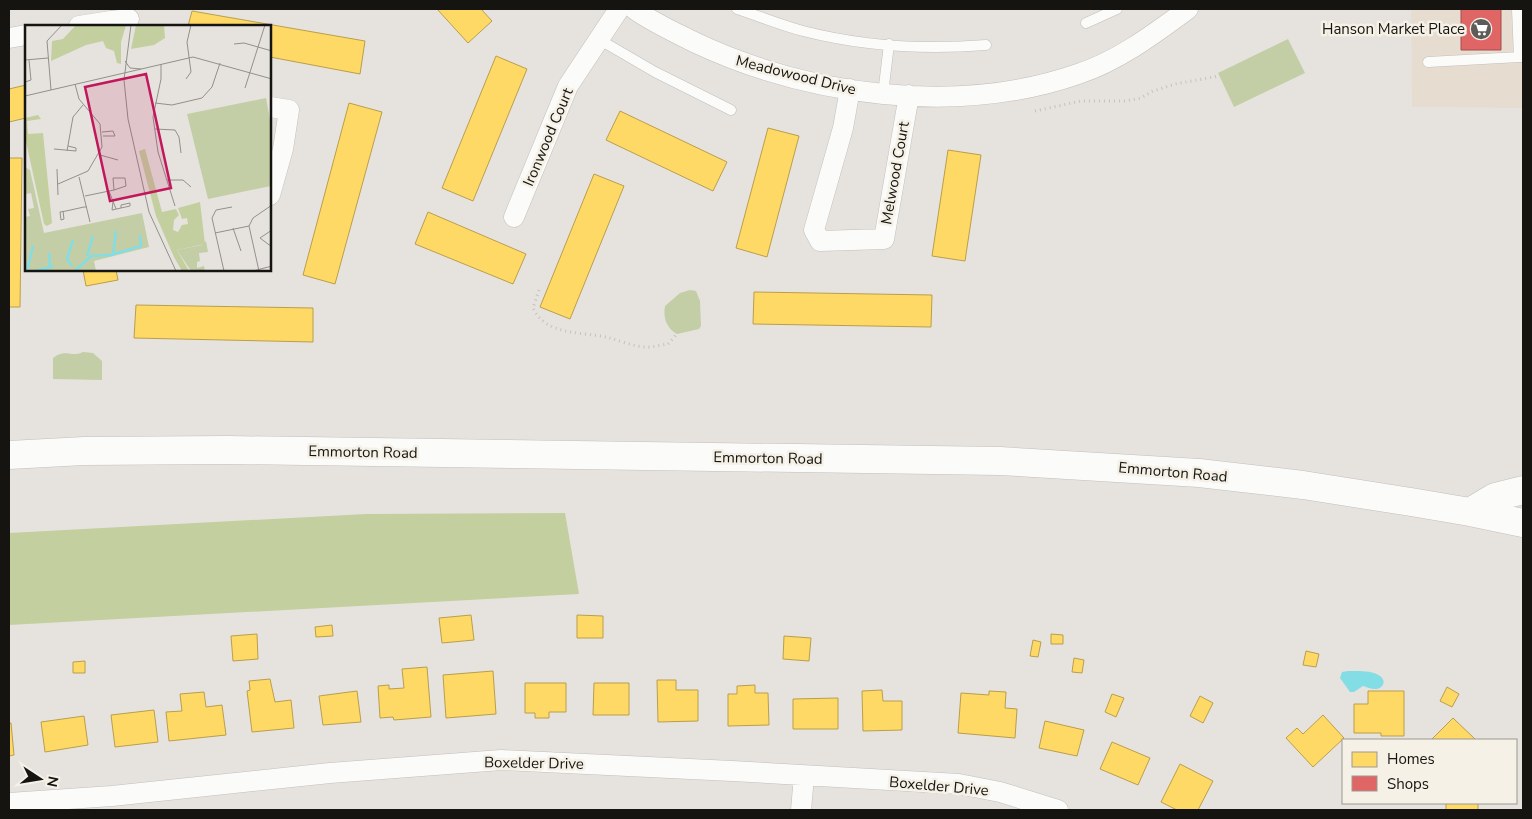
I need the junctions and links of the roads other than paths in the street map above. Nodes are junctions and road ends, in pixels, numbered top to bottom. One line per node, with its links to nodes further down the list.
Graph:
1 (619, 9): 12 (street, Ironwood Court)
2 (634, 9): 17 (street, Meadowood Drive)
3 (737, 9): 13 (lane)
4 (1117, 9): 8 (lane)
5 (1188, 9): 19 (street, Meadowood Drive)
6 (1517, 9): 15 (lane)
7 (129, 18): 9 (street)
8 (1086, 23)
9 (84, 25)
10 (25, 35): 11 (street)
11 (9, 38)
12 (600, 40): 21 (lane); 23 (street, Ironwood Court)
13 (889, 44): 14 (lane); 18 (lane)
14 (986, 45)
15 (1521, 57): 16 (lane)
16 (1428, 62)
17 (850, 89): 18 (street, Meadowood Drive); 19 (street, Melwood Court)
18 (883, 94): 19 (street, Meadowood Drive)
19 (909, 95)
20 (271, 107): 22 (street)
21 (731, 110)
22 (271, 191)
23 (514, 216)
24 (9, 455): 26 (main road, Emmorton Road)
25 (1523, 490): 26 (main road)
26 (1470, 512): 27 (main road, Emmorton Road)
27 (1518, 526)
28 (804, 776): 30 (street, Boxelder Drive); 31 (street); 32 (street, Boxelder Drive)
29 (9, 803): 30 (street, Boxelder Drive)
30 (111, 803)
31 (801, 810)
32 (1058, 810)

